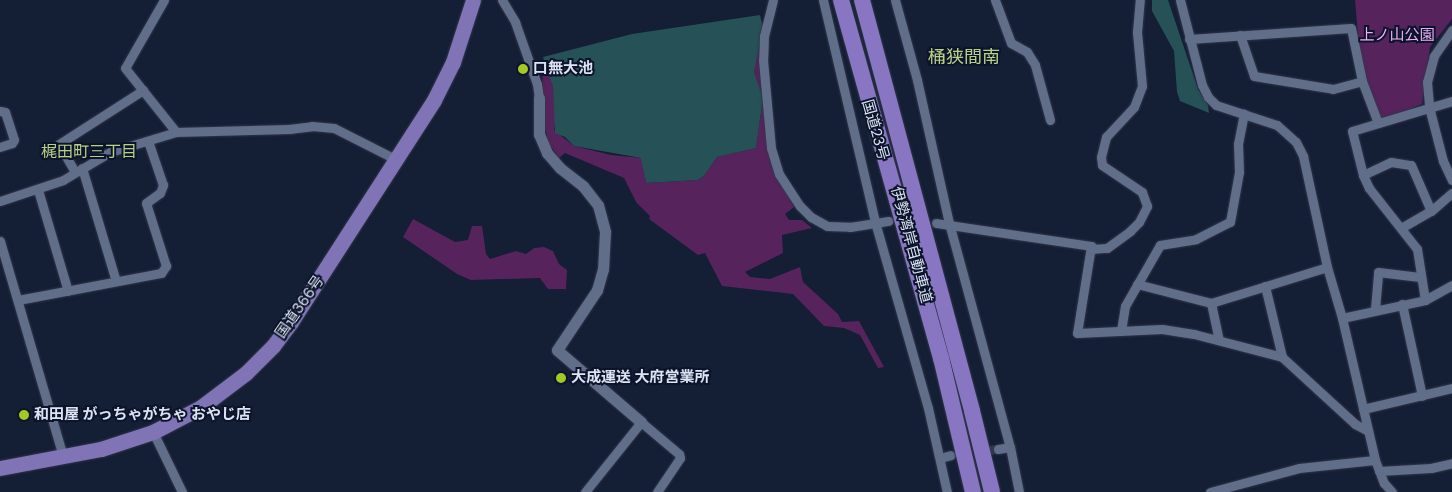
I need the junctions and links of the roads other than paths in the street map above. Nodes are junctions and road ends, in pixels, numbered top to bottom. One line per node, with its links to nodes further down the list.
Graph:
1 (164, 0): 16 (street)
2 (473, 0): 27 (highway, 国道366号)
3 (502, 0): 17 (street)
4 (774, 0): 37 (street)
5 (823, 0): 37 (street)
6 (840, 0): 78 (highway, 伊勢湾岸自動車道, bridge)
7 (863, 0): 79 (highway, 伊勢湾岸自動車道, bridge)
8 (895, 0): 39 (street)
9 (995, 0): 22 (street)
10 (1140, 0): 42 (street)
11 (1180, 0): 14 (street)
12 (1452, 30): 19 (street)
13 (1240, 35): 14 (street); 15 (street); 15 (street)
14 (1189, 39): 21 (street)
15 (1362, 81): 23 (street)
16 (143, 90): 24 (street); 29 (street)
17 (539, 98): 62 (street)
18 (1452, 101): 19 (street)
19 (1429, 108): 23 (street); 28 (street)
20 (0, 111): 26 (street)
21 (1244, 114): 43 (street); 46 (street)
22 (1050, 120)
23 (1378, 123): 30 (street)
24 (176, 132): 25 (street); 27 (street)
25 (148, 141): 29 (street); 45 (street)
26 (0, 147)
27 (395, 159): 64 (highway, 国道366号)
28 (1450, 166): 31 (street)
29 (78, 170): 32 (street); 45 (street)
30 (1363, 175): 35 (street); 40 (street)
31 (1452, 180)
32 (38, 190): 34 (street); 49 (street)
33 (1452, 193): 35 (street)
34 (0, 201)
35 (1432, 211): 40 (street)
36 (889, 221): 37 (street)
37 (875, 222): 69 (street)
38 (936, 223): 39 (street)
39 (949, 223): 42 (street); 65 (street)
40 (1401, 228): 44 (street)
41 (0, 241): 50 (street)
42 (1091, 249): 56 (street)
43 (1327, 267): 48 (street); 55 (street)
44 (1420, 277): 51 (street); 54 (street)
45 (116, 281): 49 (street)
46 (1137, 284): 52 (street); 56 (street)
47 (1452, 285): 51 (street)
48 (1265, 286): 52 (street); 58 (street)
49 (68, 291): 50 (street)
50 (18, 300): 67 (street)
51 (1425, 300): 53 (street)
52 (1211, 303): 57 (street)
53 (1402, 304): 54 (street); 60 (street)
54 (1375, 309): 55 (street)
55 (1342, 318): 61 (street)
56 (1121, 331): 57 (street)
57 (1218, 340): 58 (street)
58 (1282, 356): 63 (street)
59 (1452, 388): 60 (street)
60 (1422, 396): 61 (street)
61 (1363, 409): 63 (street)
62 (641, 422): 75 (street); 76 (street)
63 (1368, 431): 70 (street)
64 (153, 432): 67 (highway, 国道366号); 74 (street)
65 (1010, 447): 66 (street); 80 (street)
66 (998, 449)
67 (63, 456): 72 (highway, 国道366号)
68 (951, 456): 69 (street)
69 (940, 458): 77 (street)
70 (1375, 460): 73 (street); 81 (street)
71 (1452, 462): 73 (street)
72 (0, 468)
73 (1379, 471): 82 (street)
74 (182, 492)
75 (584, 492)
76 (657, 492)
77 (947, 492)
78 (972, 492)
79 (993, 492)
80 (1019, 492)
81 (1210, 492)
82 (1392, 492)

